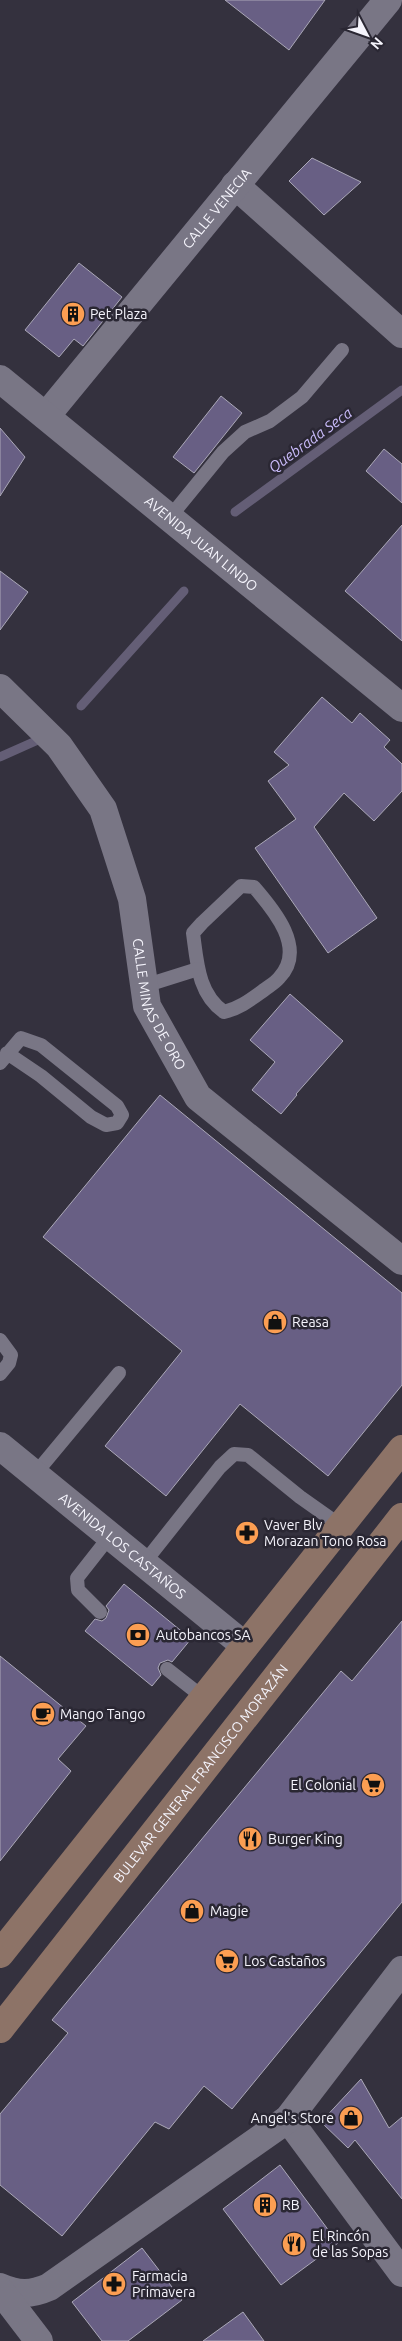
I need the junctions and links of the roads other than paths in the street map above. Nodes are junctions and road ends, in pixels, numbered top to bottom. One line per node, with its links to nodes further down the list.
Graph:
1 (388, 0): 2 (street, CALLE VENECIA)
2 (235, 185): 3 (street); 6 (street, CALLE VENECIA)
3 (402, 334)
4 (342, 350): 7 (lane)
5 (0, 380): 6 (street, AVENIDA JUAN LINDO)
6 (46, 416): 7 (street, AVENIDA JUAN LINDO)
7 (170, 517): 9 (street, AVENIDA JUAN LINDO)
8 (0, 688): 11 (street, CALLE MINAS DE ORO)
9 (399, 699)
10 (198, 969): 10 (lane); 11 (lane)
11 (144, 986): 13 (street, CALLE MINAS DE ORO)
12 (3, 1058): 12 (lane)
13 (402, 1261)
14 (0, 1340): 16 (lane)
15 (119, 1373): 19 (lane)
16 (0, 1374)
17 (0, 1446): 19 (street, AVENIDA LOS CASTAÑOS)
18 (402, 1449): 21 (main road)
19 (35, 1474): 22 (street, AVENIDA LOS CASTAÑOS)
20 (402, 1517): 30 (main road, BULEVAR GENERAL FRANCISCO MORAZÁN)
21 (341, 1526): 23 (lane); 25 (main road)
22 (110, 1536): 23 (street, AVENIDA LOS CASTAÑOS); 24 (lane)
23 (144, 1563): 25 (street, AVENIDA LOS CASTAÑOS)
24 (100, 1612)
25 (245, 1646): 27 (main road)
26 (167, 1668): 27 (lane)
27 (204, 1698): 28 (main road)
28 (0, 1954)
29 (402, 1970): 31 (street)
30 (0, 2029)
31 (288, 2120): 32 (street); 33 (street)
32 (402, 2273)
33 (0, 2288): 34 (street)
34 (38, 2341)

